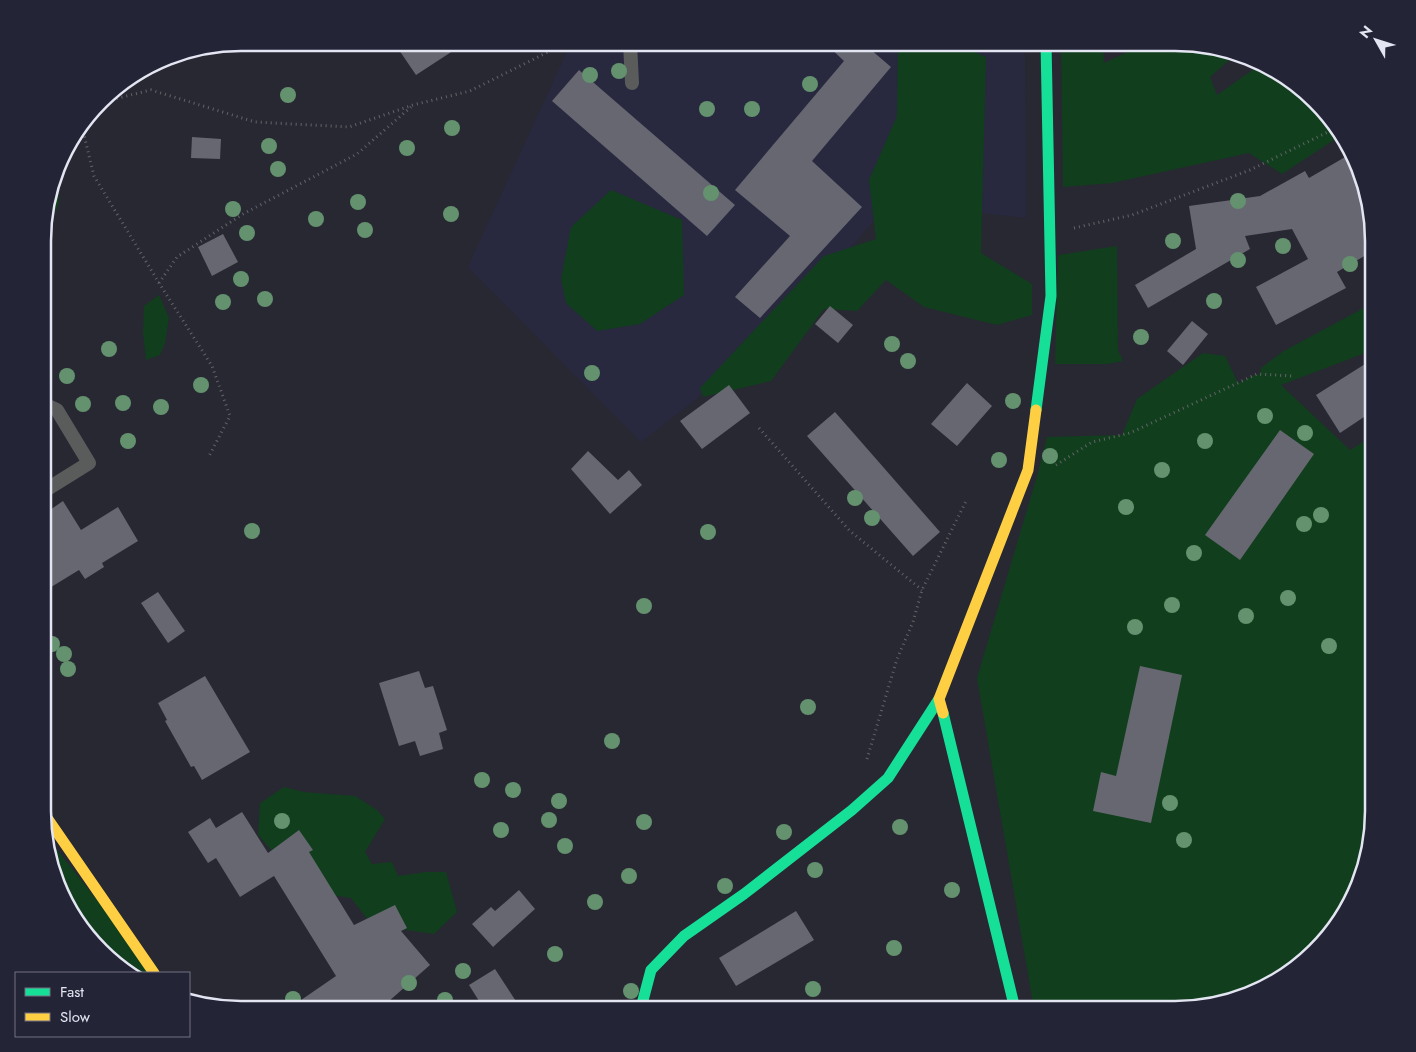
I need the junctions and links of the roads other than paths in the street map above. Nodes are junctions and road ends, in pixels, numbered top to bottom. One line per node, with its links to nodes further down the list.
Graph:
1 (630, 51): 3 (lane)
2 (1046, 51): 6 (street)
3 (632, 83)
4 (51, 407): 5 (lane)
5 (51, 487)
6 (939, 699): 9 (street); 10 (street)
7 (52, 825): 8 (street)
8 (153, 972)
9 (643, 1001)
10 (1013, 1001)

